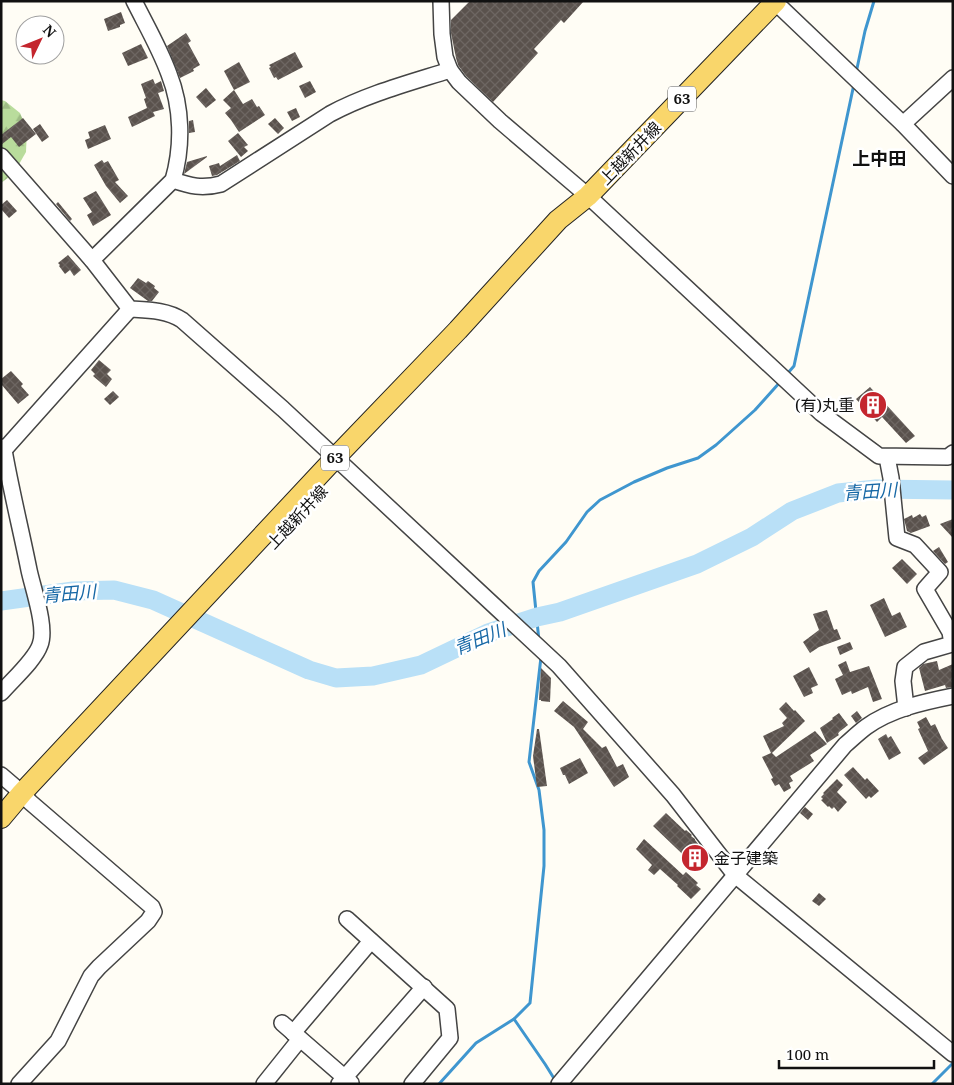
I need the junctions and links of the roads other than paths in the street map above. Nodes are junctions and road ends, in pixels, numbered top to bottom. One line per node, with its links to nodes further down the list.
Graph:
1 (134, 1): 9 (street)
2 (442, 1): 4 (street)
3 (775, 2): 6 (street); 10 (main road, 上越新井線 / 63)
4 (450, 70): 9 (street); 10 (street)
5 (953, 78): 6 (street)
6 (903, 124): 8 (street)
7 (1, 156): 11 (street)
8 (953, 176)
9 (173, 180): 11 (street)
10 (588, 196): 15 (street); 16 (main road, 上越新井線 / 63)
11 (92, 260): 12 (street)
12 (130, 309): 13 (street); 16 (street)
13 (2, 448): 17 (street)
14 (953, 453): 15 (street)
15 (887, 457): 20 (street)
16 (340, 463): 22 (main road, 上越新井線 / 63); 25 (street)
17 (4, 469): 18 (street)
18 (1, 693)
19 (953, 696): 20 (street)
20 (906, 708): 25 (street)
21 (1, 776): 22 (street)
22 (26, 798): 23 (main road, 上越新井線 / 63); 24 (main road, 上越新井線 / 63); 33 (street)
23 (1, 818)
24 (1, 834)
25 (735, 876): 30 (street); 31 (street)
26 (347, 919): 27 (street)
27 (372, 941): 28 (street); 29 (street)
28 (424, 987): 32 (street); 35 (street)
29 (292, 1032): 32 (street); 34 (street)
30 (953, 1054)
31 (561, 1080)
32 (345, 1082)
33 (20, 1084)
34 (264, 1084)
35 (412, 1084)

